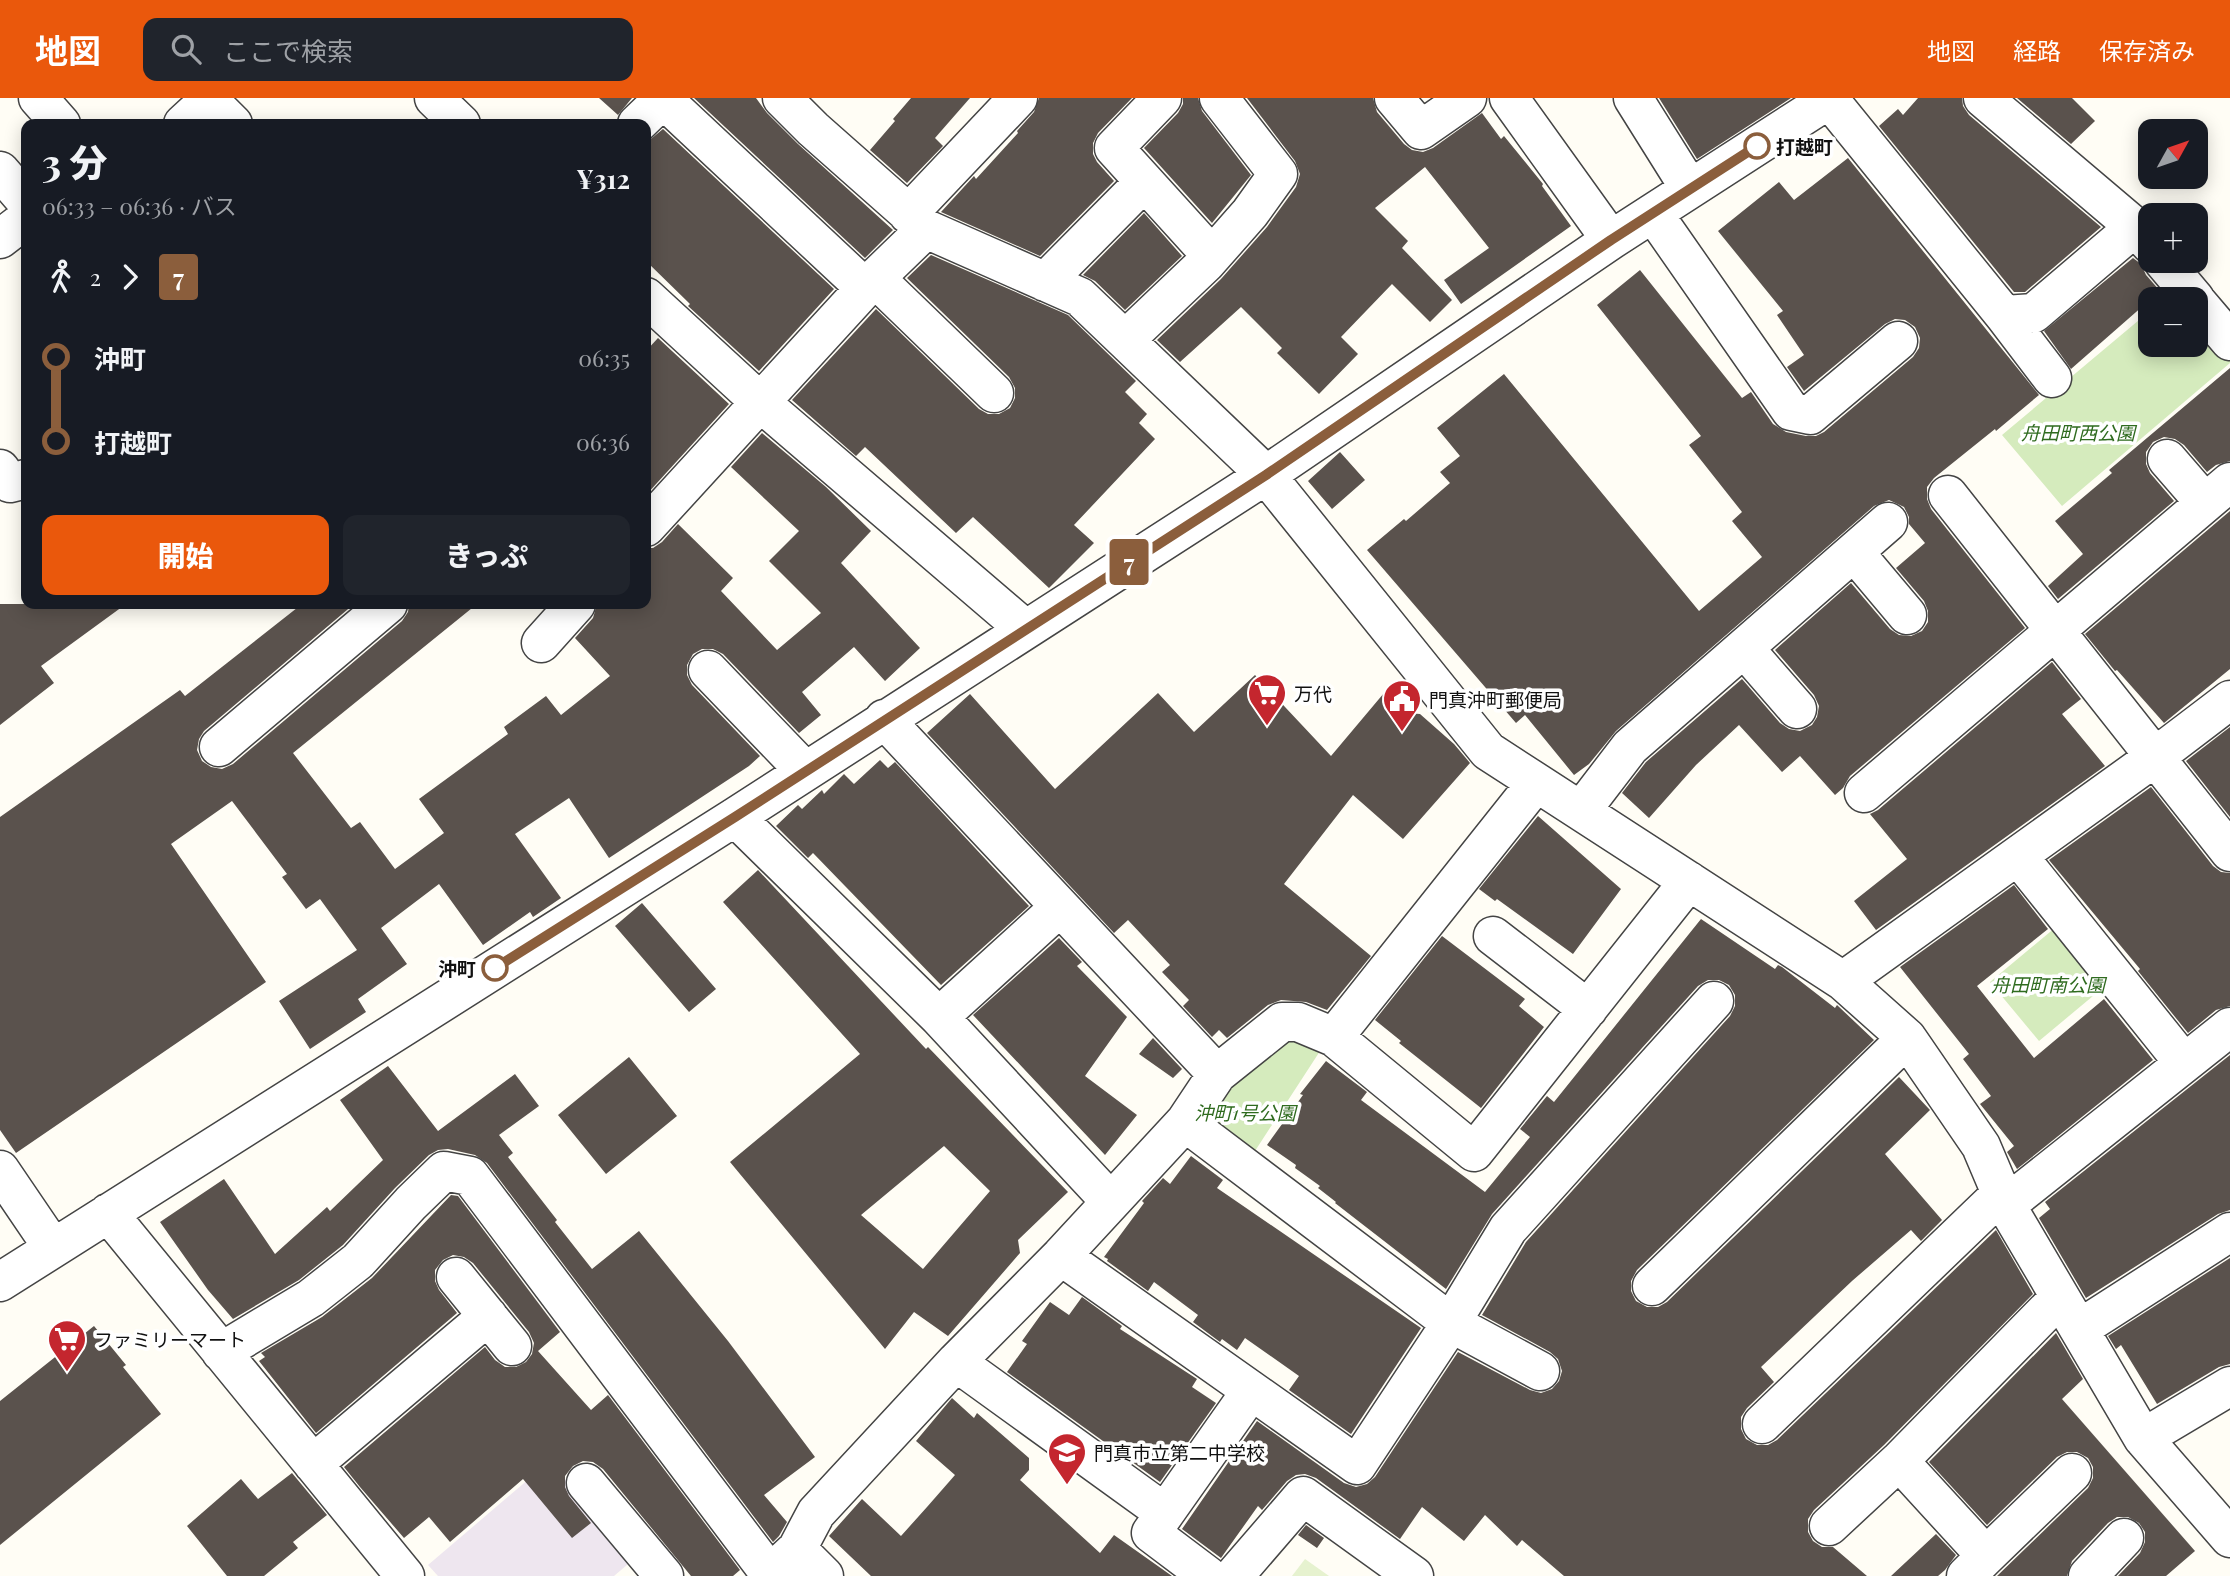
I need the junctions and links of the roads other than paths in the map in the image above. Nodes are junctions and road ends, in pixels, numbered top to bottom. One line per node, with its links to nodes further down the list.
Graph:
1 (38, 98): 12 (street)
2 (782, 98): 19 (street)
3 (1018, 98): 19 (street)
4 (1163, 98): 15 (street)
5 (1219, 98): 25 (street)
6 (1394, 98): 7 (street)
7 (1467, 98)
8 (1509, 98): 23 (street)
9 (1633, 98): 16 (street)
10 (1983, 98): 21 (street)
11 (1830, 99): 16 (street); 32 (street)
12 (57, 119)
13 (643, 119): 28 (street)
14 (0, 171): 17 (street)
15 (1144, 182): 25 (street); 27 (street)
16 (1690, 189): 18 (street)
17 (21, 195)
18 (1653, 213): 23 (street); 35 (street)
19 (917, 221): 27 (street); 28 (street)
20 (21, 223): 22 (street)
21 (2138, 232)
22 (0, 239)
23 (1611, 240): 41 (street)
24 (2138, 240): 32 (street)
25 (1212, 256): 34 (street)
26 (2174, 273): 29 (street)
27 (1045, 282): 34 (street)
28 (870, 283): 37 (street); 38 (street)
29 (2185, 287)
30 (651, 313): 38 (street)
31 (2208, 313): 33 (street)
32 (2004, 315): 36 (street)
33 (2228, 334)
34 (1125, 340): 41 (street)
35 (1898, 341)
36 (2052, 378)
37 (994, 393)
38 (760, 402): 45 (street); 51 (street)
39 (2166, 459): 43 (street)
40 (0, 470): 42 (street)
41 (1266, 475): 51 (street); 62 (street)
42 (21, 480)
43 (2217, 493): 52 (street)
44 (1948, 495): 52 (street)
45 (651, 522)
46 (1888, 522): 47 (street)
47 (1854, 552): 50 (street); 54 (street)
48 (382, 609): 59 (street)
49 (572, 609): 53 (street)
50 (1907, 615)
51 (1025, 629): 58 (street)
52 (2054, 631): 60 (street); 63 (street)
53 (541, 643)
54 (1744, 648): 57 (street); 64 (street)
55 (708, 670): 61 (street)
56 (2230, 700): 60 (street)
57 (1797, 709)
58 (884, 719): 61 (street); 69 (street)
59 (219, 747)
60 (2155, 757): 66 (street); 67 (street)
61 (805, 771): 65 (street)
62 (1536, 783): 64 (street); 76 (street)
63 (1864, 793)
64 (1581, 811): 68 (street)
65 (735, 817): 74 (street); 84 (street)
66 (2230, 852)
67 (2018, 856): 71 (street); 78 (street)
68 (1689, 881): 71 (street); 73 (street)
69 (1060, 906): 74 (street); 79 (street)
70 (1493, 936): 73 (street)
71 (1843, 981): 77 (street)
72 (1714, 1001): 93 (street)
73 (1588, 1009): 76 (street)
74 (939, 1017): 83 (street)
75 (2230, 1027): 78 (street)
76 (1334, 1037): 79 (street)
77 (1907, 1038): 82 (street); 90 (street)
78 (2184, 1063): 82 (street)
79 (1217, 1074): 80 (street)
80 (1185, 1122): 83 (street); 93 (street)
81 (0, 1170): 86 (street)
82 (2004, 1199): 91 (street); 100 (street)
83 (1111, 1202): 87 (street)
84 (108, 1213): 86 (street); 95 (street)
85 (2230, 1232): 91 (street)
86 (53, 1248): 89 (street)
87 (1061, 1256): 96 (street); 99 (street)
88 (456, 1277): 92 (street)
89 (0, 1282)
90 (1652, 1286)
91 (2069, 1313): 101 (street); 102 (street)
92 (488, 1316): 94 (street); 103 (street)
93 (1451, 1323): 97 (street); 99 (street)
94 (512, 1346)
95 (221, 1352): 103 (street); 110 (street)
96 (956, 1362): 106 (street); 110 (street)
97 (1540, 1370)
98 (2230, 1386): 101 (street)
99 (1251, 1391): 106 (street)
100 (1762, 1424)
101 (2144, 1438): 109 (street)
102 (1899, 1461): 107 (street); 111 (street)
103 (313, 1464): 112 (street)
104 (2072, 1473): 111 (street)
105 (586, 1483): 113 (street)
106 (1165, 1513): 115 (street)
107 (1829, 1525)
108 (2124, 1538): 118 (street)
109 (2230, 1538)
110 (778, 1566): 114 (street)
111 (1976, 1566)
112 (405, 1576)
113 (664, 1576)
114 (824, 1576)
115 (1208, 1576)
116 (1234, 1576): 117 (street)
117 (1414, 1576)
118 (2088, 1576)

